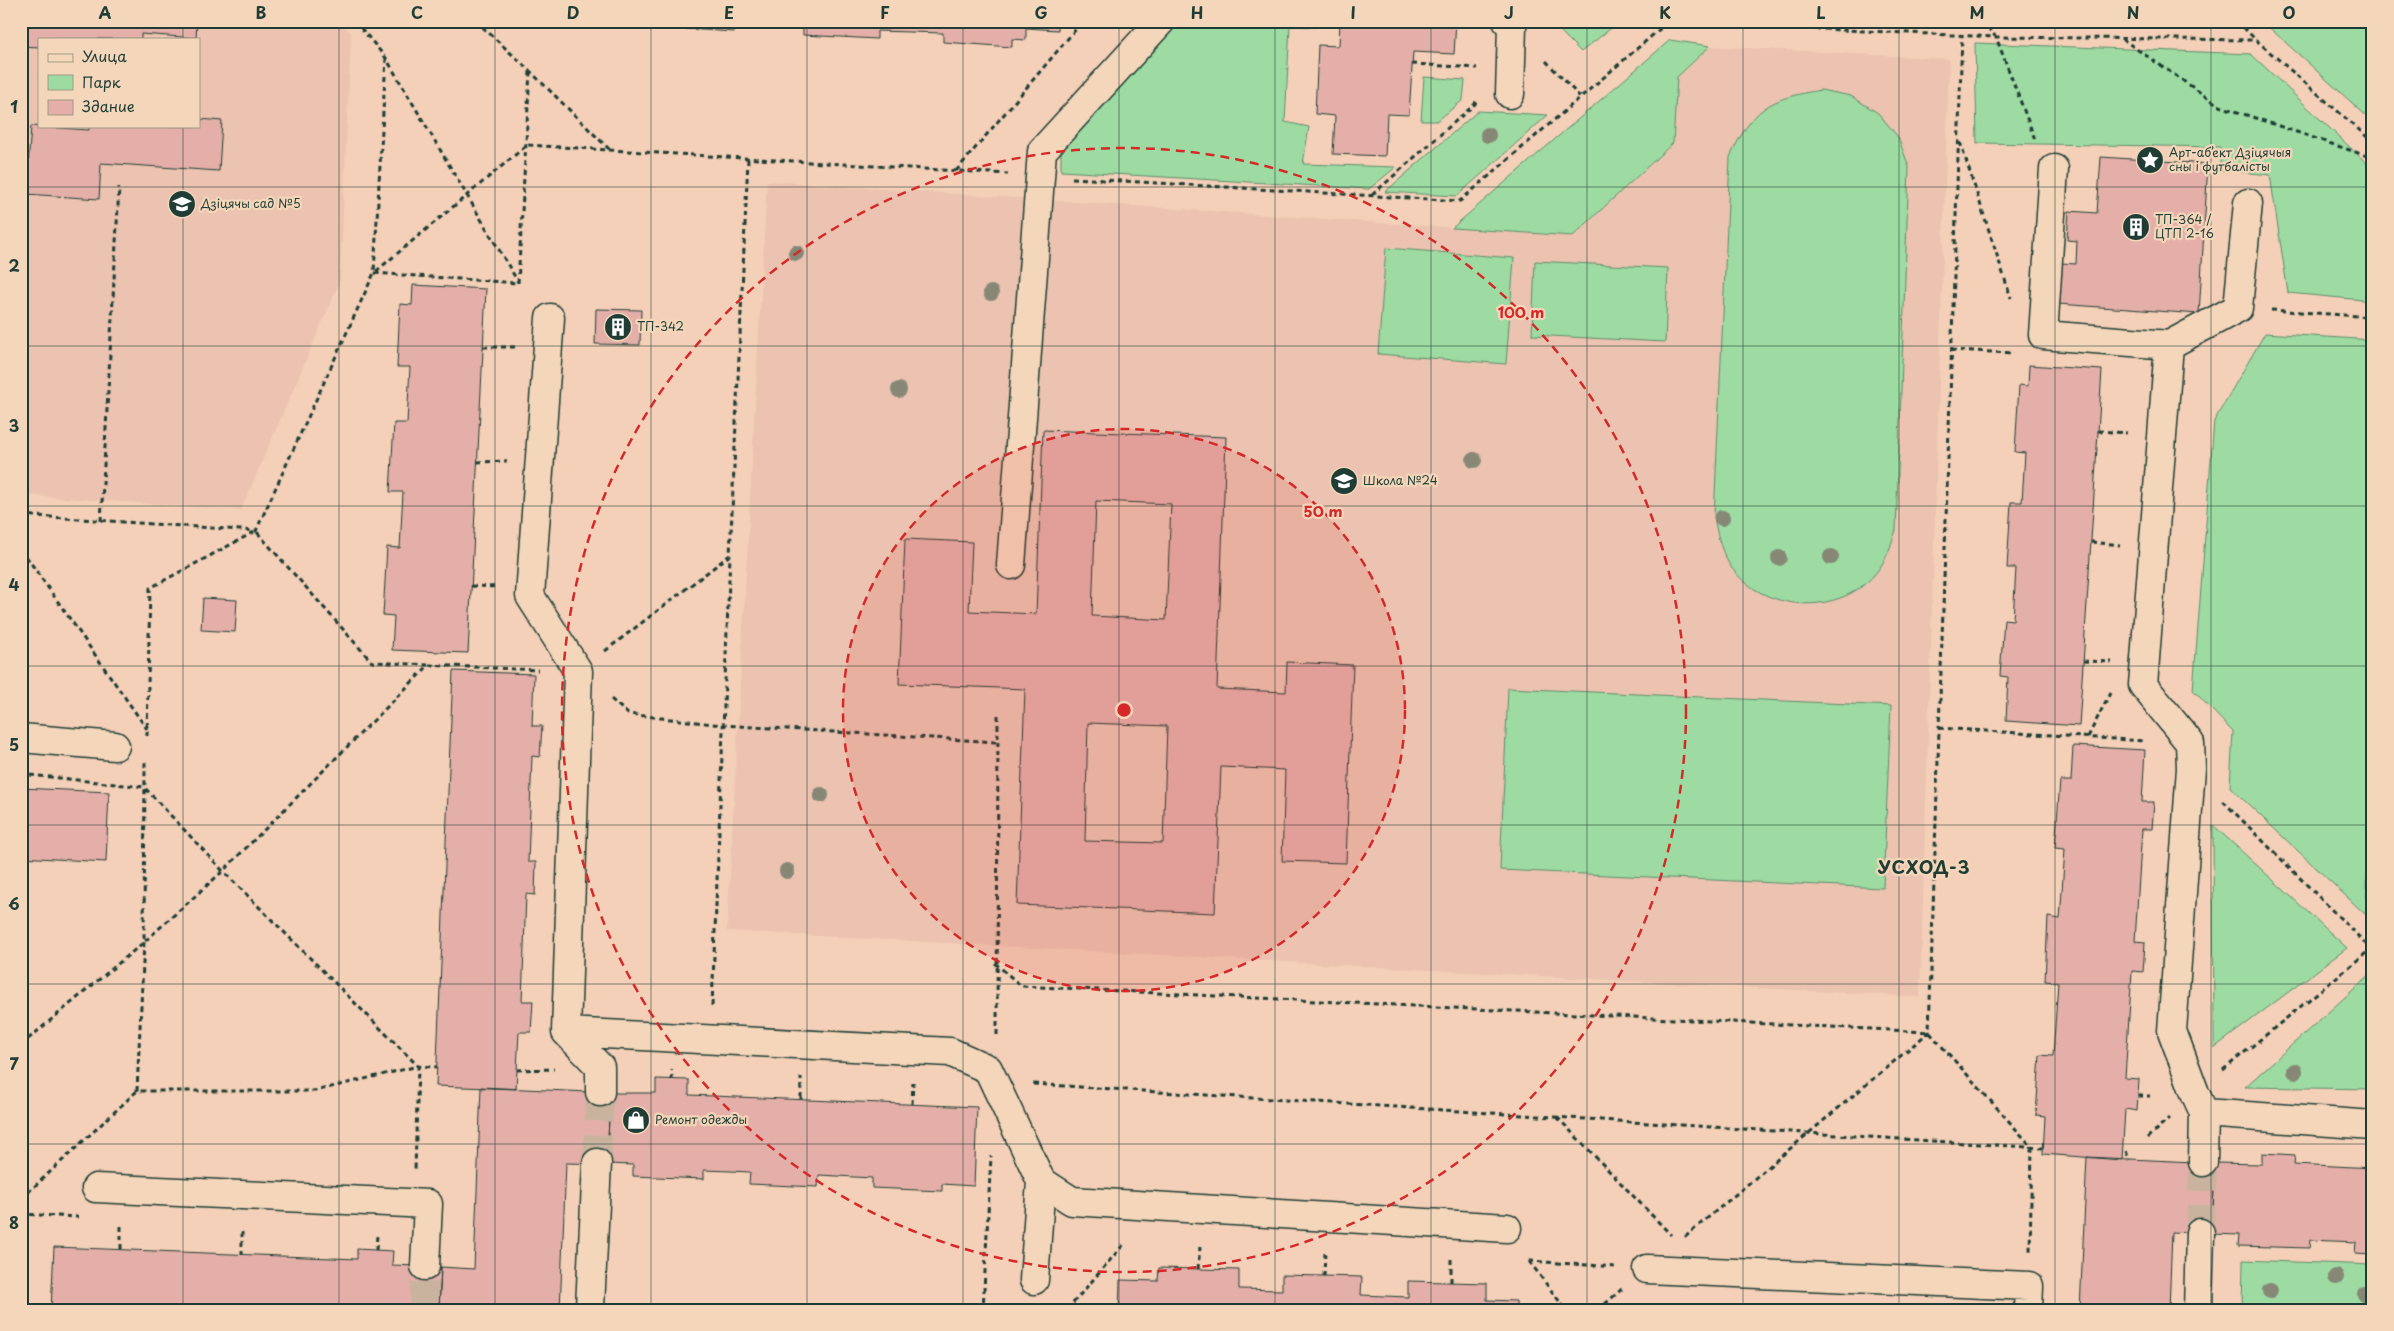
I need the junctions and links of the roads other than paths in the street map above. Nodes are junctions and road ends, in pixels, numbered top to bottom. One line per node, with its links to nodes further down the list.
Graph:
1 (1161, 21): 8 (lane)
2 (1507, 21): 3 (lane)
3 (1510, 94)
4 (2054, 170): 7 (lane)
5 (2248, 203): 7 (lane)
6 (550, 318): 11 (lane)
7 (2169, 345): 13 (lane)
8 (1011, 565)
9 (21, 738): 10 (lane)
10 (115, 746)
11 (566, 1032): 12 (lane); 17 (lane)
12 (600, 1092)
13 (2200, 1103): 14 (lane); 15 (lane)
14 (2373, 1125)
15 (2203, 1162)
16 (597, 1163): 25 (lane)
17 (1041, 1181): 19 (lane); 23 (lane)
18 (96, 1188): 21 (lane)
19 (1507, 1228)
20 (2200, 1233): 26 (lane)
21 (425, 1266)
22 (1647, 1269): 24 (lane)
23 (1034, 1280)
24 (2029, 1298)
25 (592, 1310)
26 (2198, 1310)

